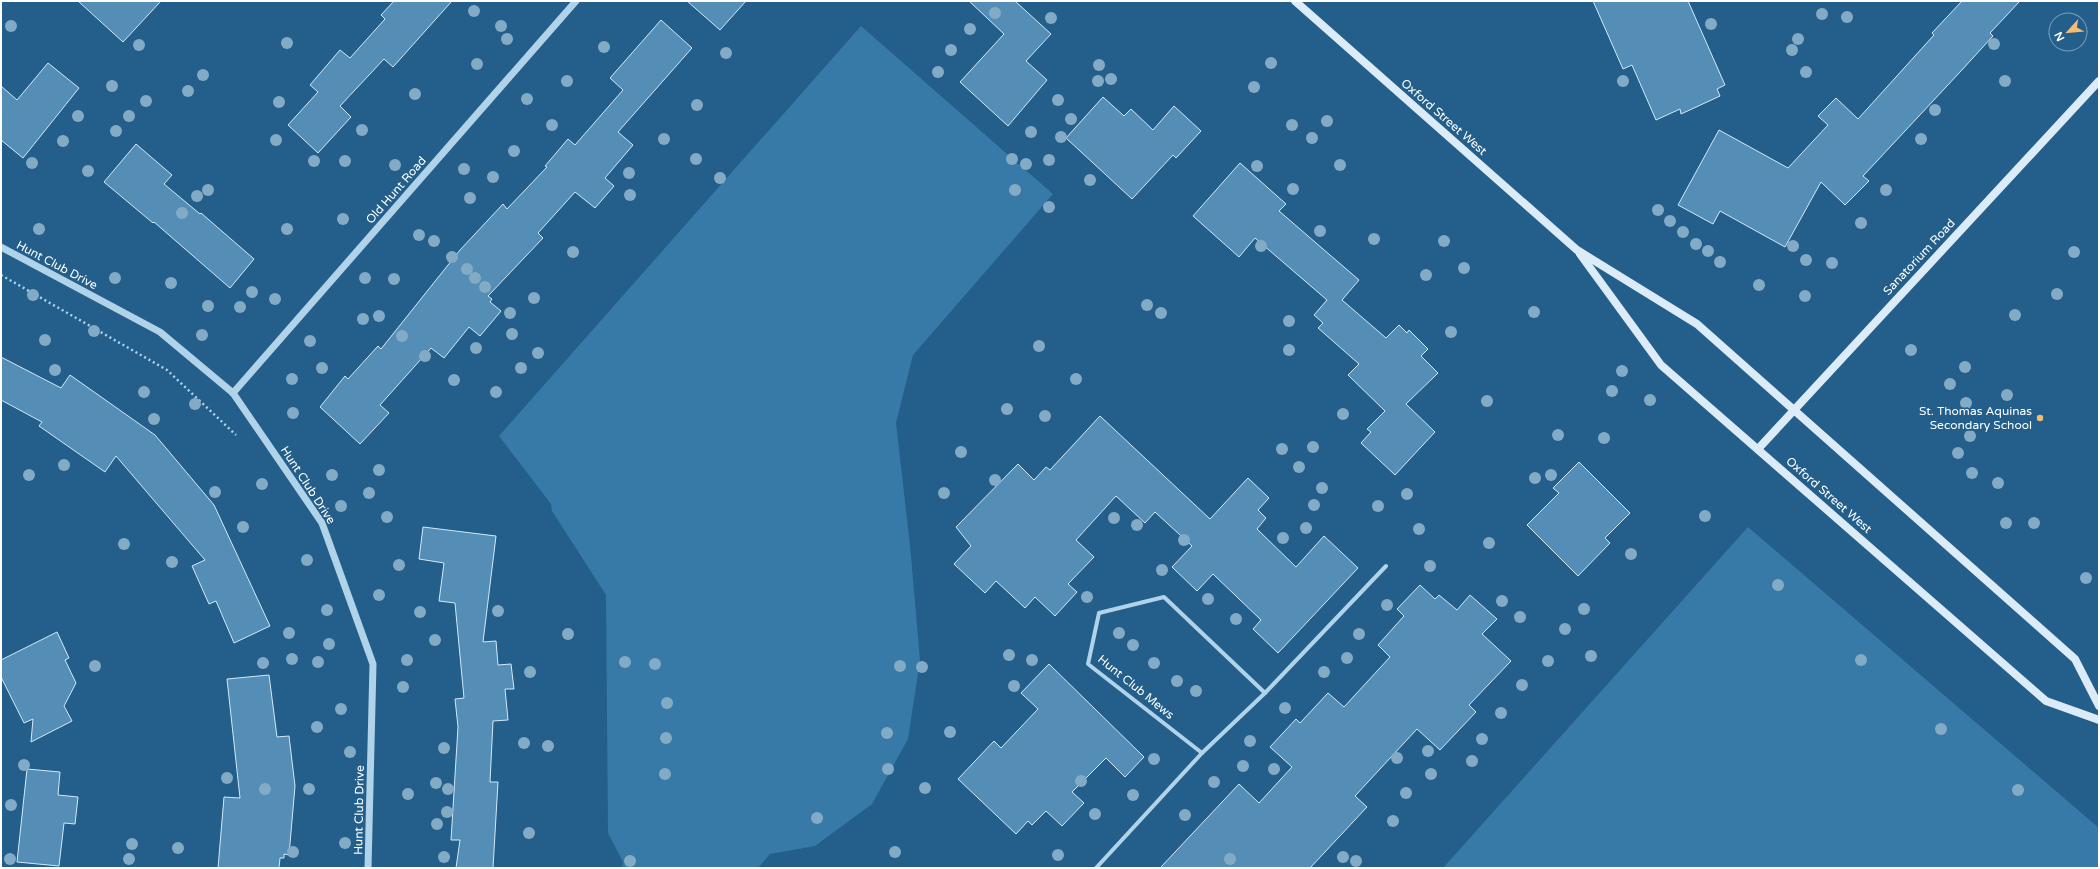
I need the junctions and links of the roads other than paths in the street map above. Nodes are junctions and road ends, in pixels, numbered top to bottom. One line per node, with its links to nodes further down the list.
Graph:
1 (576, 1): 6 (street, Old Hunt Road)
2 (1295, 1): 5 (main road, Oxford Street West)
3 (2099, 81): 7 (main road, Sanatorium Road)
4 (1, 247): 6 (street, Hunt Club Drive)
5 (1577, 250): 7 (main road, Oxford Street West); 8 (main road, Oxford Street West)
6 (233, 393): 14 (street, Hunt Club Drive)
7 (1795, 410): 8 (main road, Sanatorium Road); 11 (main road, Oxford Street West)
8 (1758, 450): 12 (main road, Oxford Street West)
9 (1386, 566): 10 (street)
10 (1265, 694): 13 (street); 13 (street, Hunt Club Mews)
11 (2099, 706)
12 (2099, 720)
13 (1202, 753): 15 (street)
14 (368, 868)
15 (1096, 868)

